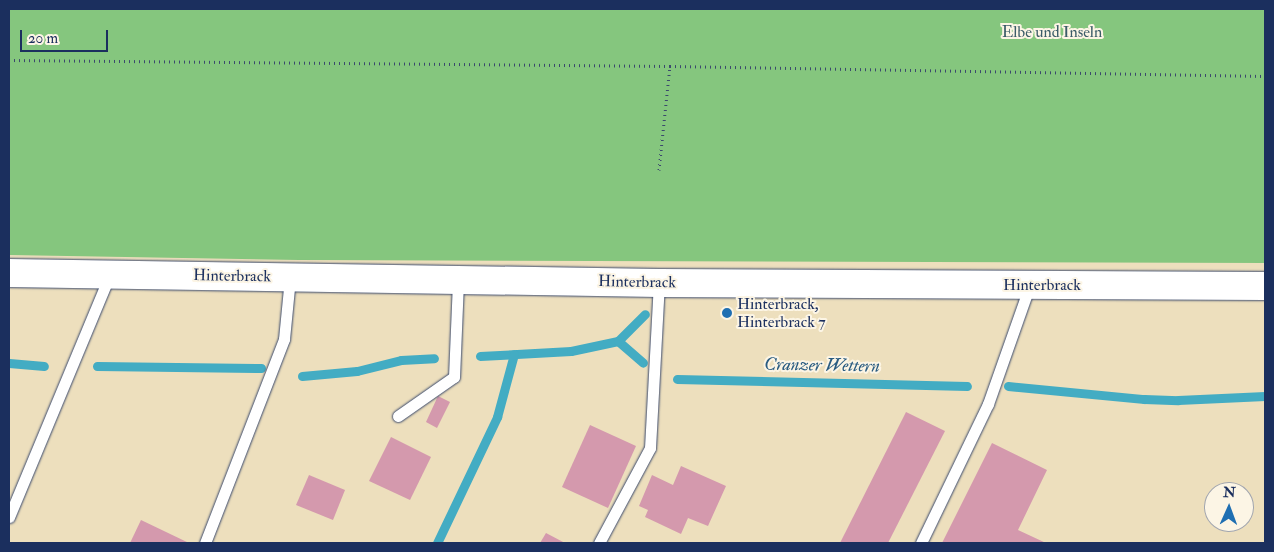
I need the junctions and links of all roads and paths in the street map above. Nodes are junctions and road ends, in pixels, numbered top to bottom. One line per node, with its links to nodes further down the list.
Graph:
1 (9, 60): 2 (path)
2 (670, 66): 3 (path); 4 (path)
3 (1265, 76)
4 (659, 170)
5 (9, 273): 6 (street, Hinterbrack)
6 (110, 274): 7 (street, Hinterbrack); 13 (lane)
7 (290, 277): 8 (street, Hinterbrack); 14 (lane)
8 (458, 280): 9 (street, Hinterbrack); 12 (lane)
9 (660, 282): 10 (street, Hinterbrack); 15 (lane)
10 (1030, 285): 11 (street, Hinterbrack); 16 (lane)
11 (1265, 286)
12 (398, 416)
13 (9, 517)
14 (205, 543)
15 (599, 543)
16 (921, 543)

